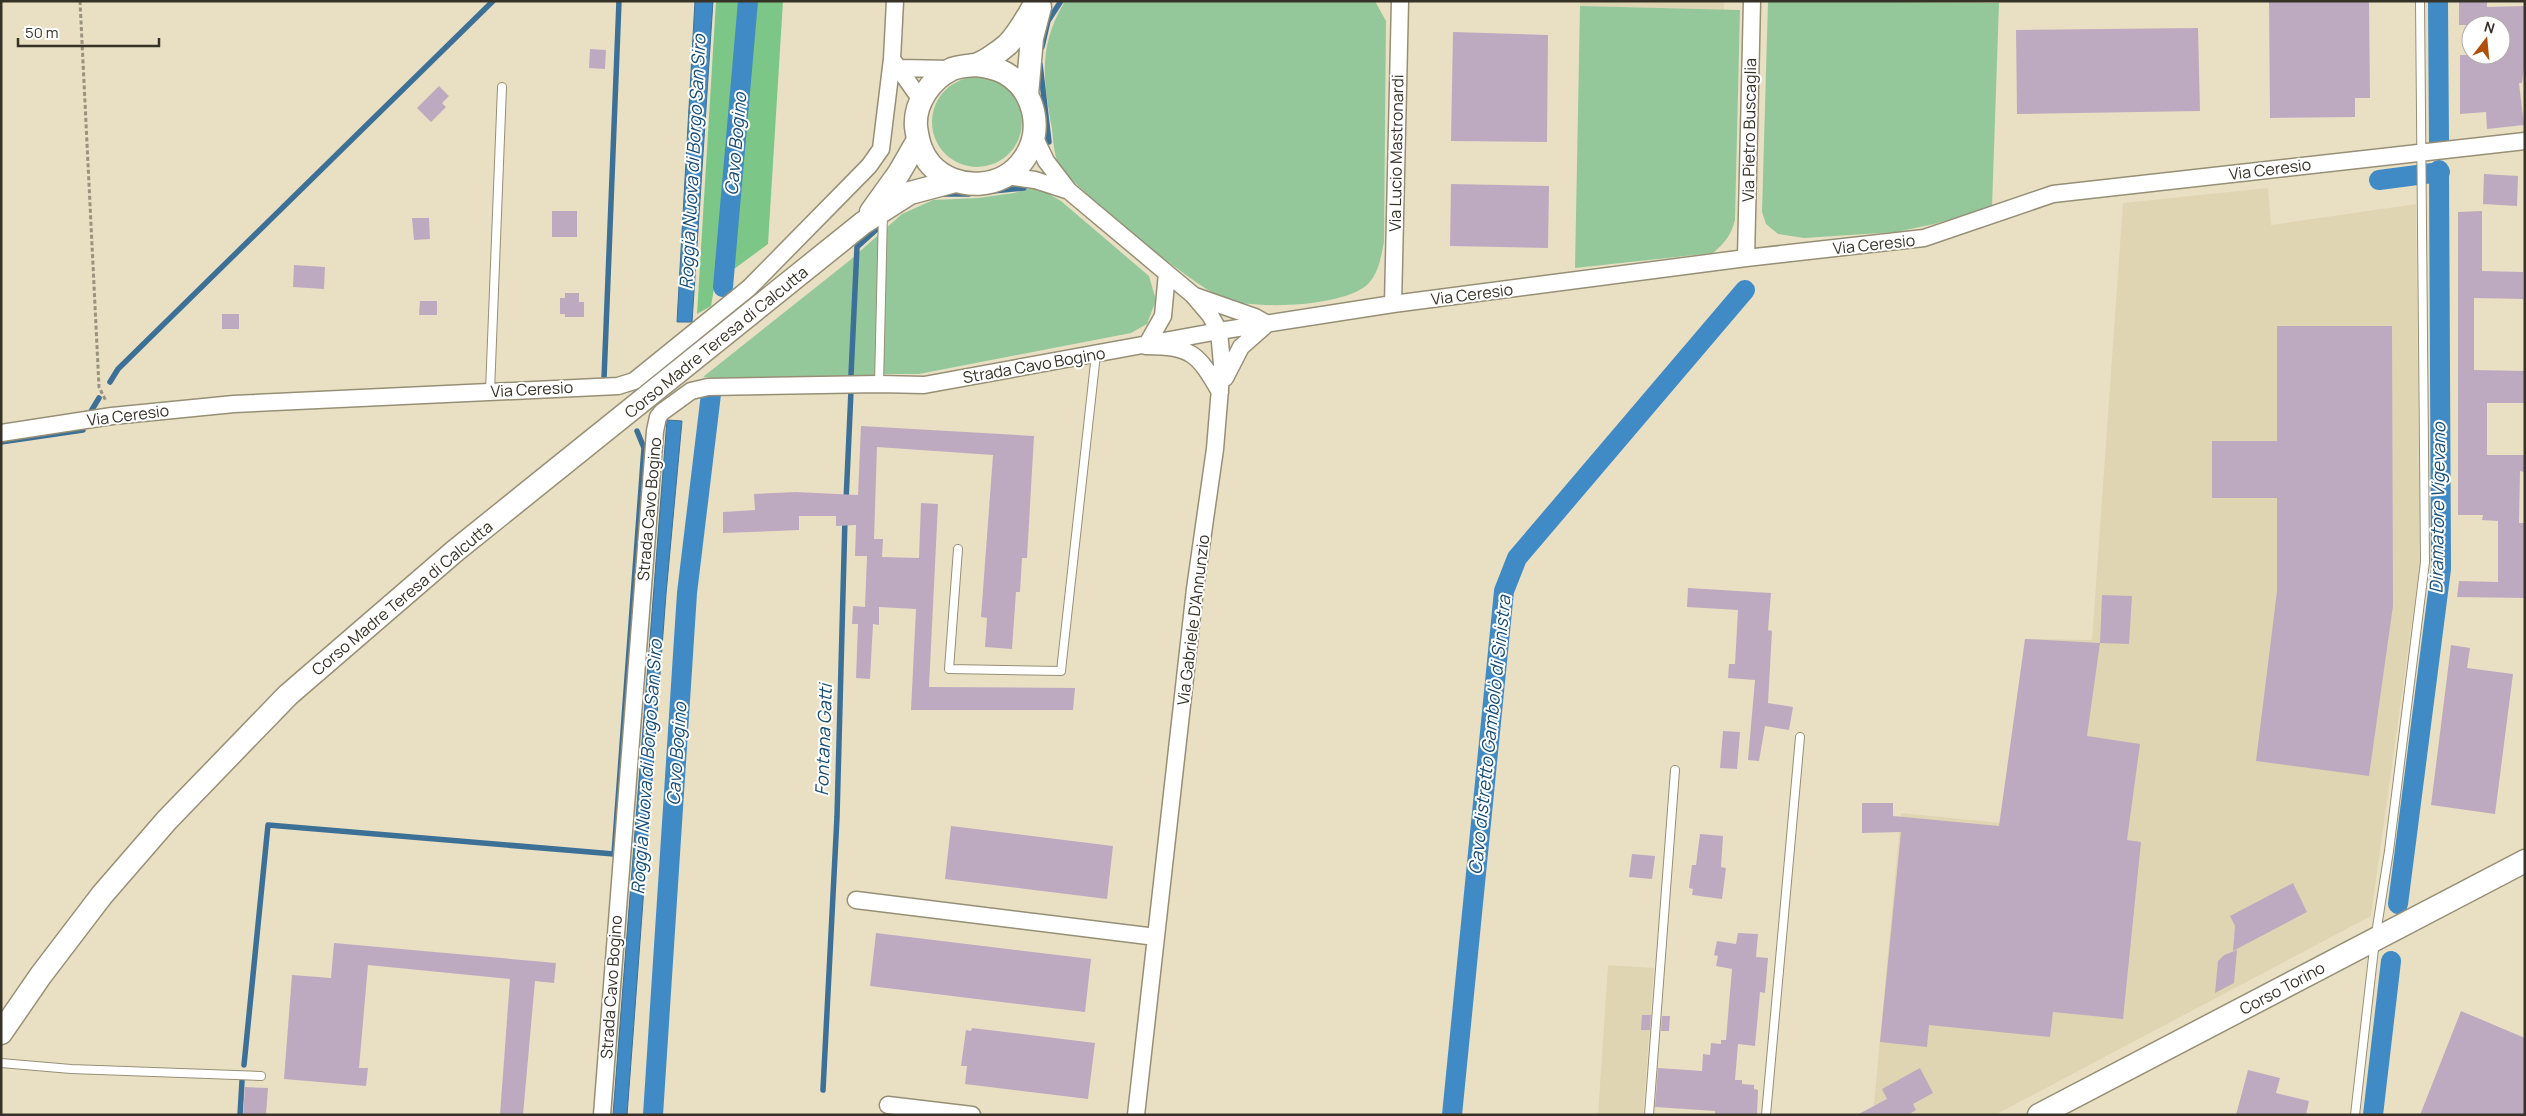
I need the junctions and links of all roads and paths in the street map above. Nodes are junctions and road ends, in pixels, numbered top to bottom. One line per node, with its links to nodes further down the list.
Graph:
1 (80, 1): 34 (path)
2 (895, 1): 8 (street)
3 (1037, 1): 9 (main road)
4 (1042, 1): 12 (main road)
5 (1400, 1): 26 (street, Via Lucio Mastronardi)
6 (1752, 1): 23 (street, Via Pietro Buscaglia)
7 (2420, 1): 17 (lane)
8 (895, 63): 10 (street); 13 (street); 32 (street, Via Ceresio)
9 (976, 65): 10 (main road); 12 (main road)
10 (952, 70): 13 (main road)
11 (502, 87): 32 (lane)
12 (1027, 95): 14 (main road)
13 (920, 100): 15 (main road)
14 (1034, 136): 18 (main road); 20 (street, Via Gabriele D'Annunzio)
15 (918, 140): 19 (main road); 22 (main road, Corso Madre Teresa di Calcutta)
16 (2525, 141): 17 (street, Via Ceresio)
17 (2420, 159): 23 (street, Via Ceresio); 42 (lane)
18 (1006, 176): 19 (main road); 20 (street, Via Gabriele D'Annunzio)
19 (955, 181): 21 (main road, Corso Madre Teresa di Calcutta)
20 (1069, 191): 24 (street, Via Gabriele D'Annunzio)
21 (883, 210): 22 (main road, Corso Madre Teresa di Calcutta); 31 (lane)
22 (863, 223): 43 (main road, Corso Madre Teresa di Calcutta)
23 (1746, 258): 26 (street, Via Ceresio)
24 (1167, 273): 25 (street, Via Gabriele D'Annunzio); 29 (street)
25 (1193, 295): 27 (street); 28 (street, Via Gabriele D'Annunzio)
26 (1393, 304): 27 (street, Via Ceresio)
27 (1267, 324): 28 (street, Via Ceresio); 33 (street)
28 (1219, 331): 29 (street, Strada Cavo Bogino); 33 (street, Via Gabriele D'Annunzio)
29 (1146, 346): 30 (street, Strada Cavo Bogino); 33 (street)
30 (1096, 354): 31 (street, Strada Cavo Bogino); 36 (lane)
31 (879, 384): 47 (street, Strada Cavo Bogino)
32 (490, 391): 34 (street, Via Ceresio)
33 (1220, 392): 41 (street, Via Gabriele D'Annunzio)
34 (112, 416): 35 (street, Via Ceresio)
35 (1, 433)
36 (958, 549)
37 (1800, 737): 51 (lane)
38 (1675, 770): 50 (lane)
39 (2525, 861): 42 (main road, Corso Torino)
40 (856, 900): 41 (street)
41 (1156, 937): 49 (street, Via Gabriele D'Annunzio)
42 (2375, 940): 52 (main road, Corso Torino); 53 (lane)
43 (1, 1033)
44 (1, 1064): 45 (lane)
45 (261, 1076)
46 (888, 1105): 48 (street)
47 (602, 1115)
48 (972, 1115)
49 (1136, 1115)
50 (1649, 1115)
51 (1766, 1115)
52 (2039, 1115)
53 (2355, 1115)

